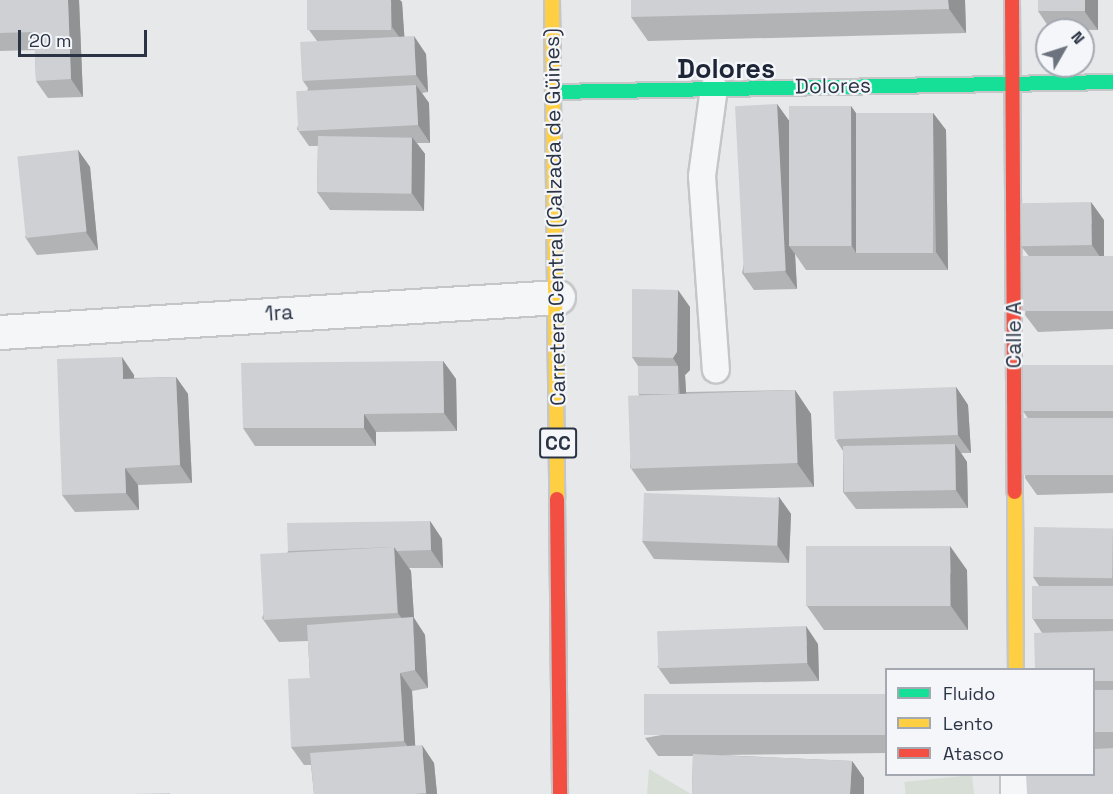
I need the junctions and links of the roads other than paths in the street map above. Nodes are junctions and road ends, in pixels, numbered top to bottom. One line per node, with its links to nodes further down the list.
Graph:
1 (544, 0): 3 (street)
2 (1012, 0): 5 (street, Calle A)
3 (552, 7): 7 (street, Carretera Central (Calzada de Güines) / CC)
4 (1113, 82): 5 (street, Dolores)
5 (1012, 84): 6 (street, Dolores); 11 (street, Calle A)
6 (714, 88): 7 (street, Dolores); 10 (lane)
7 (553, 92): 8 (street, Carretera Central (Calzada de Güines) / CC)
8 (558, 297): 9 (street, 1ra); 13 (street, Carretera Central (Calzada de Güines) / CC)
9 (0, 332)
10 (716, 369)
11 (1016, 668)
12 (1017, 776): 14 (street)
13 (560, 794)
14 (1017, 794)

